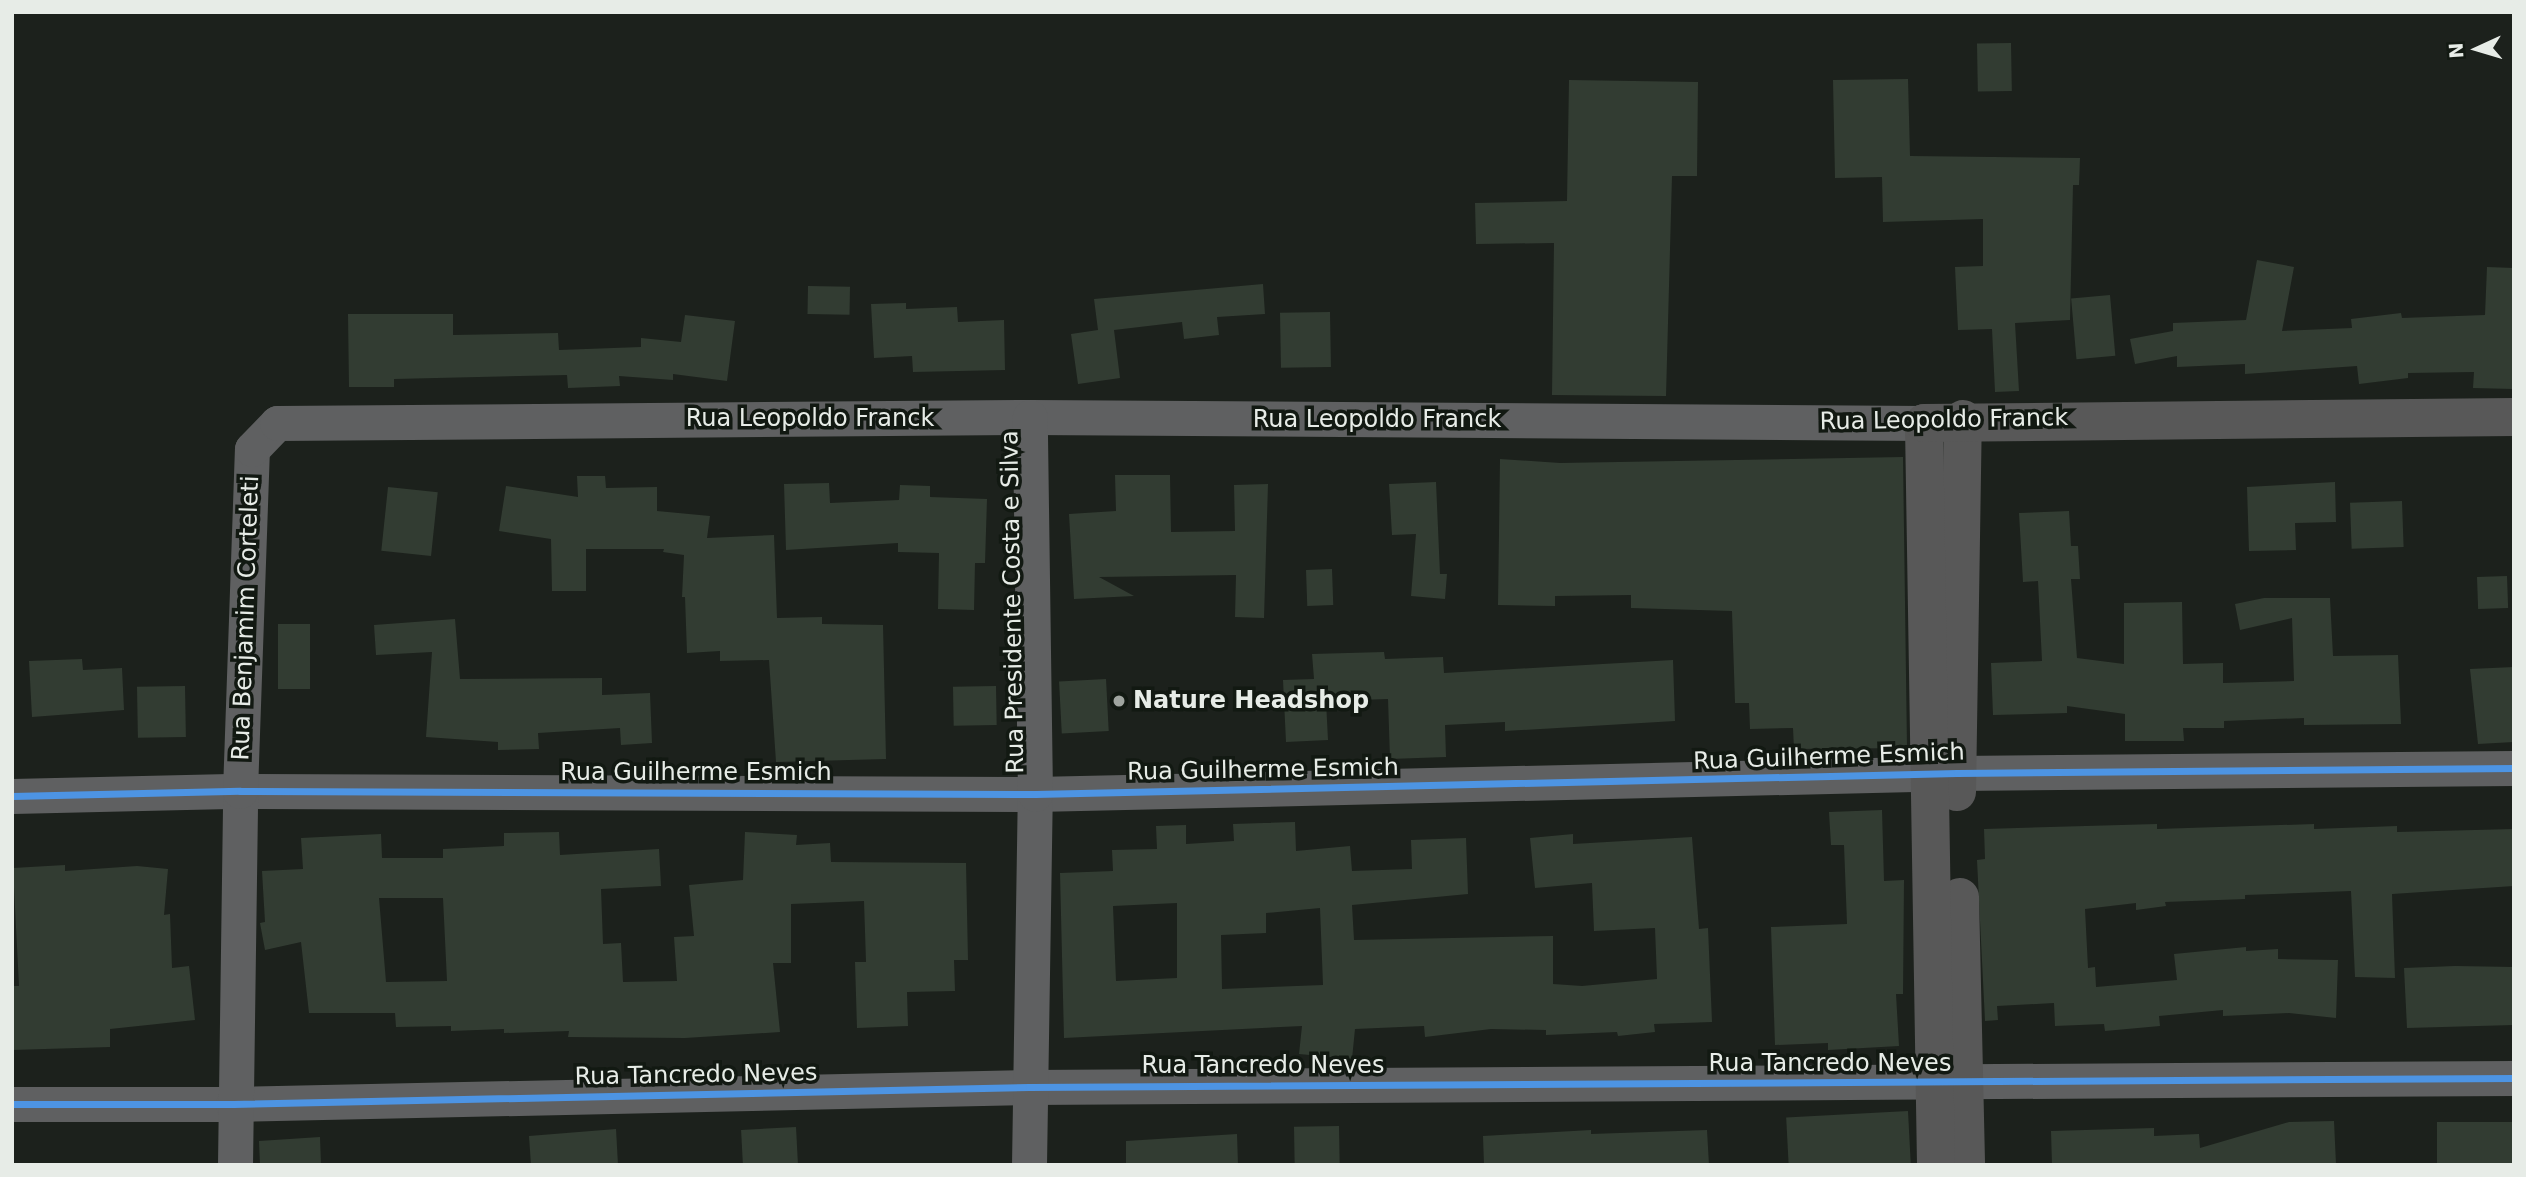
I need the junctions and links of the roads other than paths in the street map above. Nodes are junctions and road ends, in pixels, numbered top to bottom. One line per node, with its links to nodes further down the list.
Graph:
1 (1030, 417): 4 (street, Rua Leopoldo Franck); 5 (street, Rua Leopoldo Franck); 9 (street, Rua Presidente Costa e Silva)
2 (2514, 417): 3 (main road, Rua Leopoldo Franck)
3 (1963, 419): 4 (main road, Rua Leopoldo Franck); 7 (main road)
4 (1924, 423): 7 (main road)
5 (252, 449): 8 (street, Rua Benjamim Corteleti)
6 (2514, 768): 7 (street, Rua Guilherme Esmich)
7 (1944, 774): 9 (street, Rua Guilherme Esmich); 12 (main road)
8 (240, 791): 9 (street, Rua Guilherme Esmich); 10 (street, Rua Guilherme Esmich); 15 (street, Rua Benjamim Corteleti)
9 (1035, 794): 13 (street, Rua Presidente Costa e Silva)
10 (12, 796)
11 (2514, 1078): 12 (street, Rua Tancredo Neves)
12 (1951, 1083): 13 (street, Rua Tancredo Neves); 18 (main road); 19 (main road)
13 (1029, 1087): 15 (street, Rua Tancredo Neves); 17 (street, Rua Presidente Costa e Silva)
14 (12, 1104): 15 (street, Rua Tancredo Neves)
15 (233, 1104): 16 (street, Rua Benjamim Corteleti)
16 (235, 1165)
17 (1029, 1165)
18 (1936, 1165)
19 (1966, 1165)

